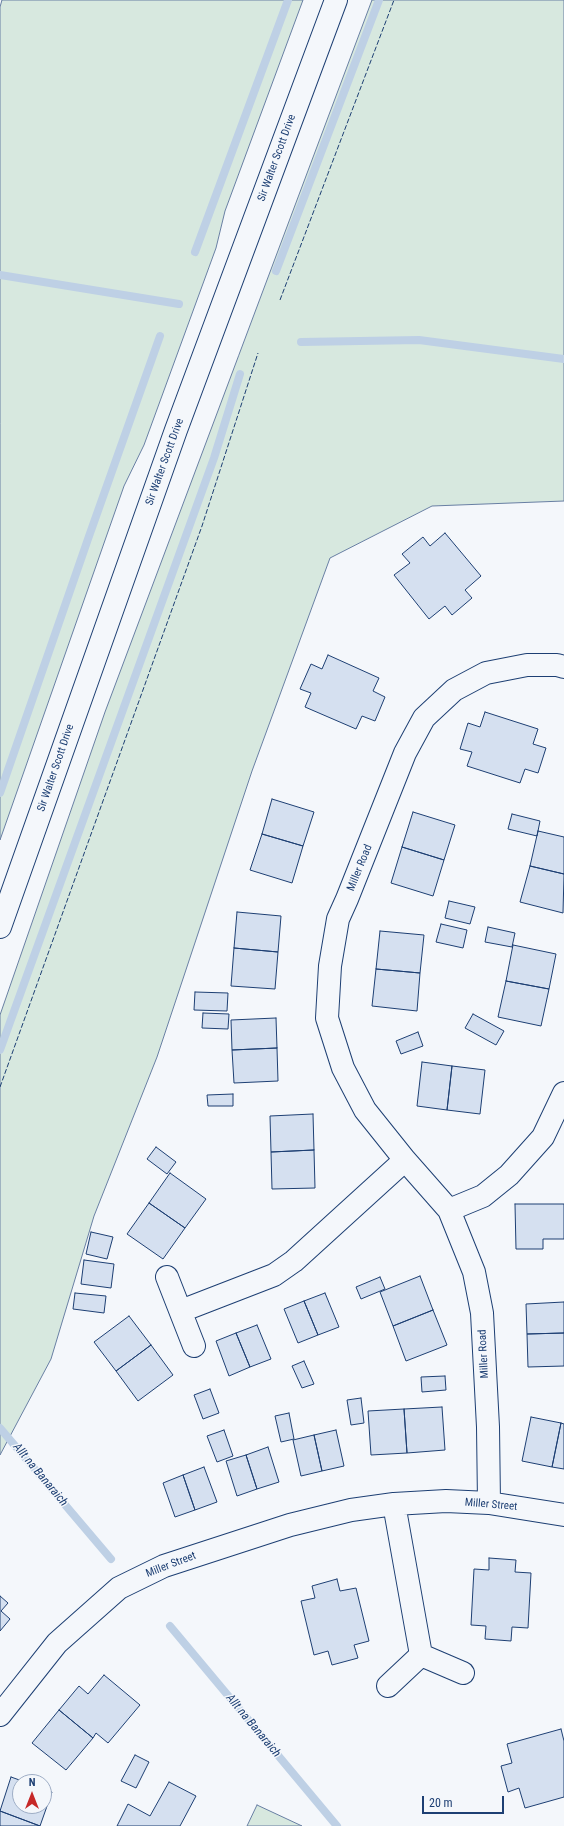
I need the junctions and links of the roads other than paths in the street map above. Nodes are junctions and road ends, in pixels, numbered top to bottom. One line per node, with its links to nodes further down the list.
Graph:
1 (336, 0): 3 (street, Sir Walter Scott Drive)
2 (564, 667): 5 (street, Miller Road)
3 (0, 927)
4 (564, 1093): 6 (street)
5 (406, 1160): 6 (street, Miller Road); 8 (street)
6 (449, 1210): 10 (street, Miller Road)
7 (167, 1277): 8 (street)
8 (181, 1310): 9 (street)
9 (194, 1346)
10 (489, 1503): 11 (street, Miller Street); 12 (street, Miller Street)
11 (394, 1504): 13 (street); 16 (street, Miller Street)
12 (564, 1515)
13 (421, 1655): 14 (street); 15 (street)
14 (463, 1673)
15 (388, 1686)
16 (0, 1715)

